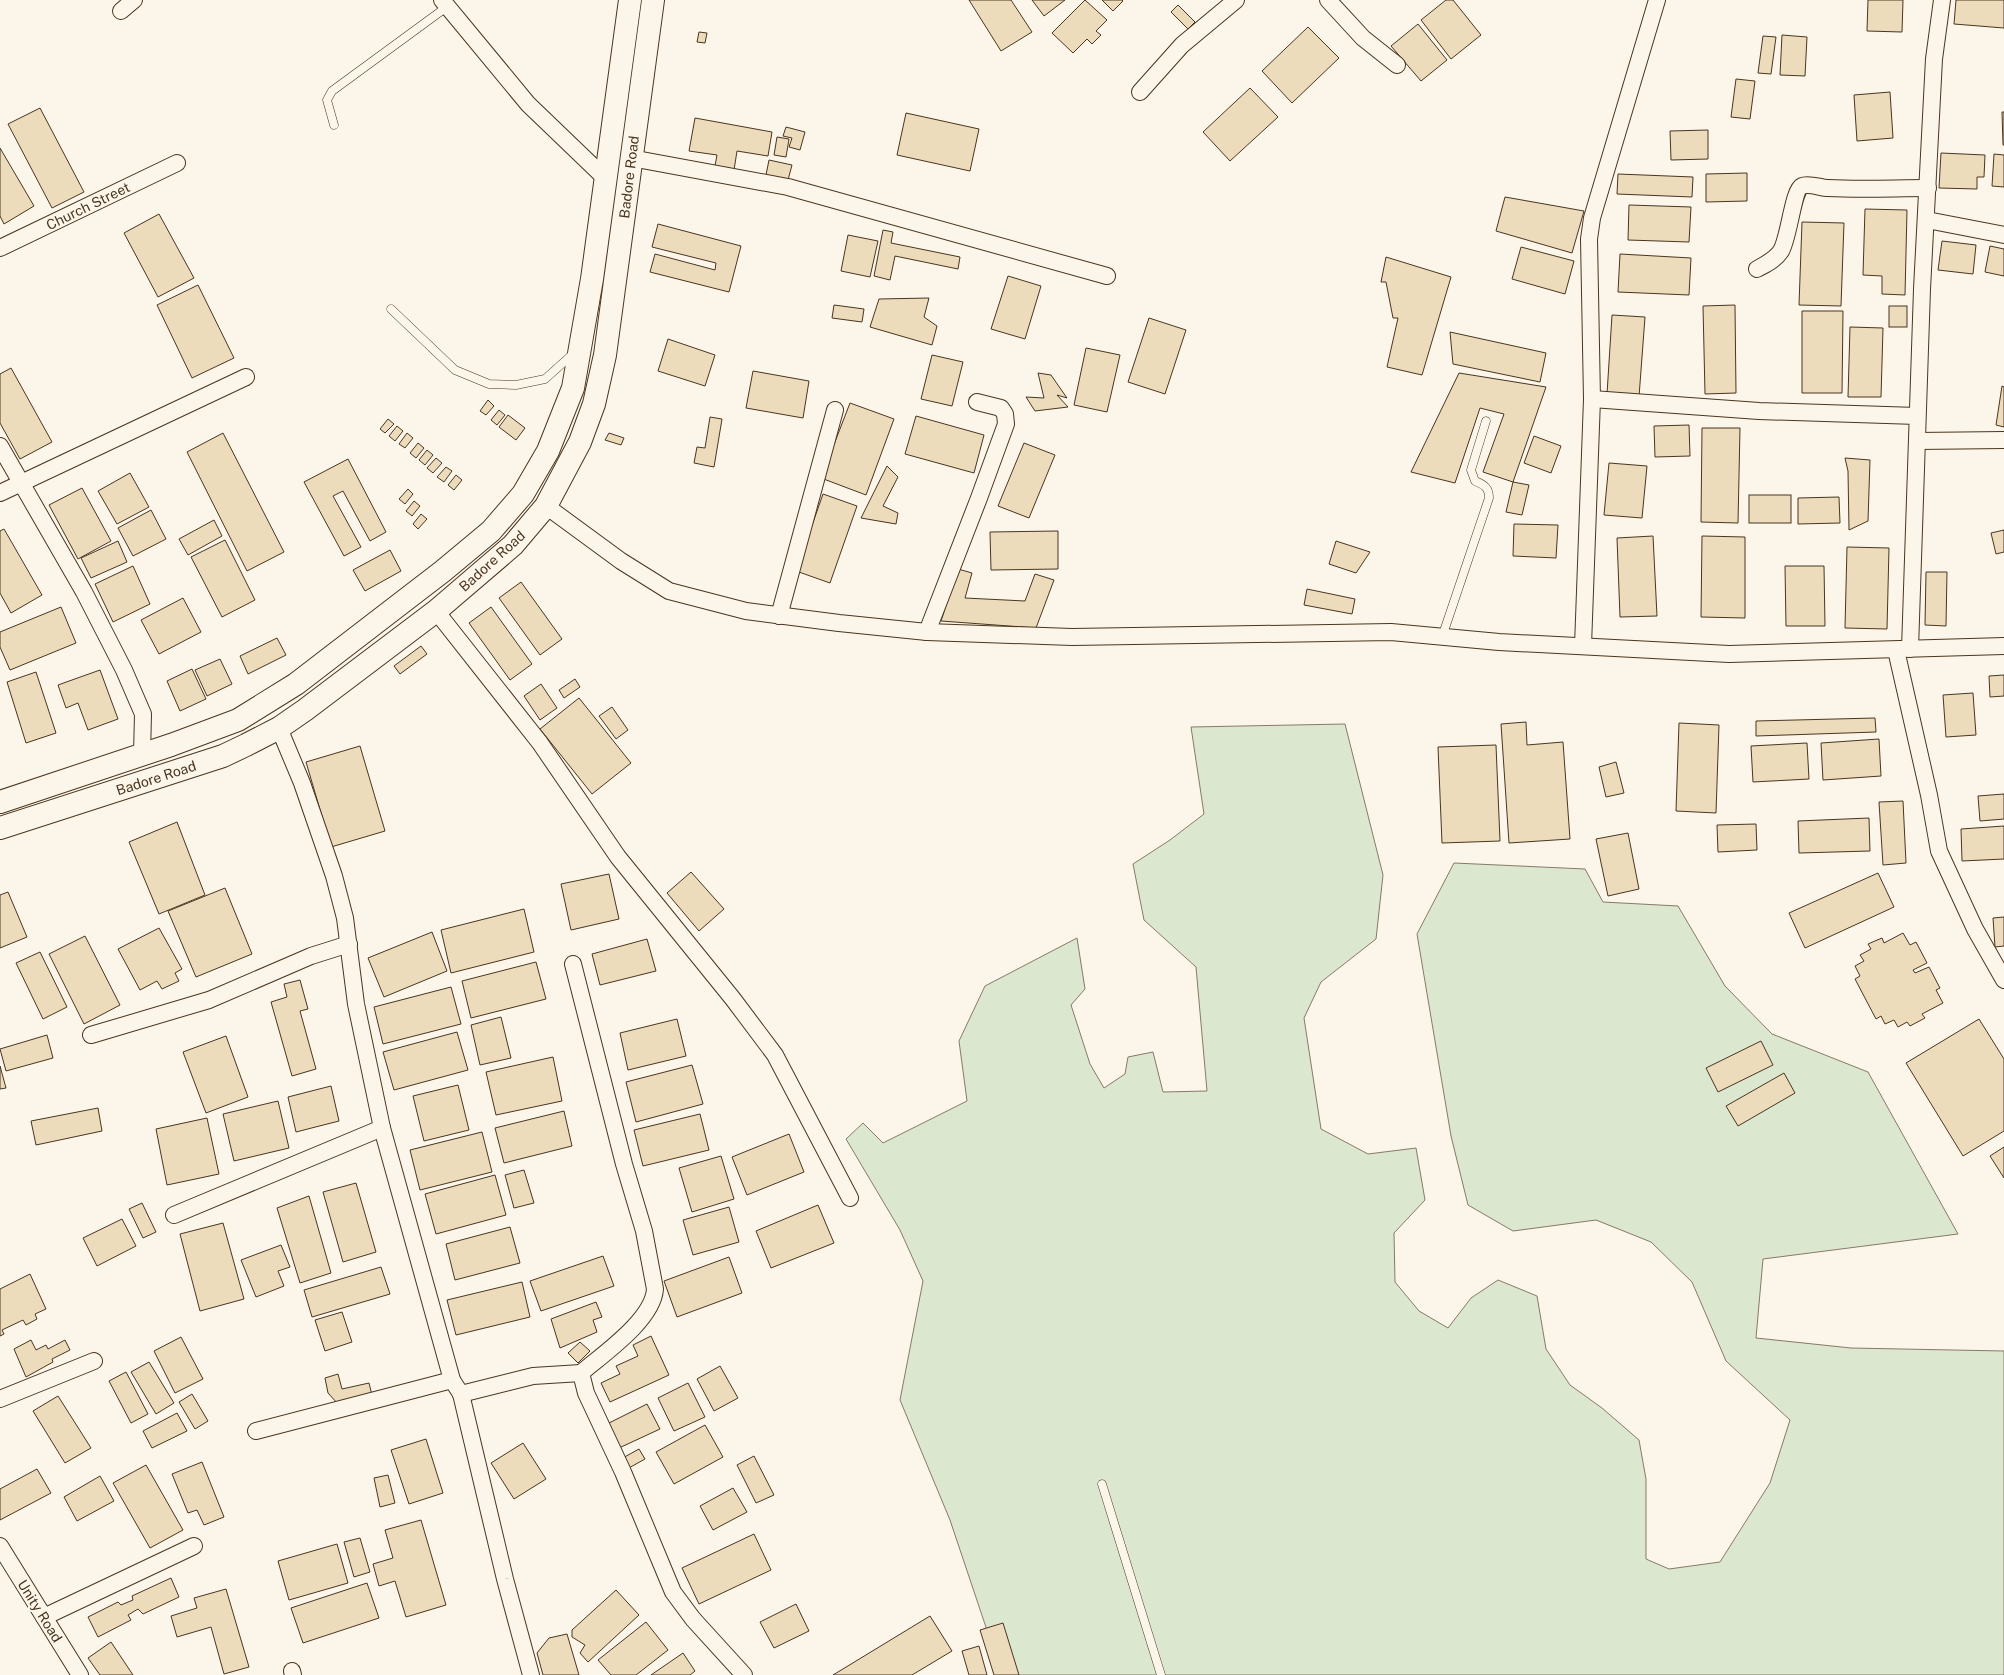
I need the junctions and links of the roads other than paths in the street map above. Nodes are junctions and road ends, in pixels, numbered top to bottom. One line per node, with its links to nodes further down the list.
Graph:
1 (134, 0): 9 (street)
2 (630, 0): 15 (main road, Badore Road)
3 (654, 0): 13 (main road, Badore Road)
4 (1236, 0): 11 (street)
5 (1328, 0): 10 (street)
6 (1657, 0): 25 (street)
7 (1942, 0): 16 (street)
8 (445, 3): 12 (lane); 15 (street)
9 (121, 11)
10 (1397, 65)
11 (1140, 92)
12 (334, 125)
13 (631, 158): 21 (street); 35 (main road, Badore Road)
14 (177, 163): 19 (street, Church Street)
15 (605, 178): 23 (main road, Badore Road)
16 (1928, 188): 17 (street); 20 (street)
17 (1927, 220): 18 (street); 28 (street)
18 (2004, 235)
19 (0, 248)
20 (1757, 269)
21 (1107, 276)
22 (391, 308): 23 (lane)
23 (581, 346): 44 (main road, Badore Road)
24 (246, 377): 33 (street)
25 (1592, 399): 28 (street); 40 (street)
26 (977, 402): 38 (street)
27 (835, 410): 37 (street)
28 (1917, 416): 31 (street)
29 (1486, 421): 39 (lane)
30 (2004, 440): 31 (street)
31 (1917, 441): 42 (street)
32 (0, 446): 33 (street)
33 (22, 482): 34 (street); 44 (street)
34 (0, 493)
35 (546, 506): 36 (main road, Badore Road); 37 (street)
36 (436, 611): 43 (main road, Badore Road); 52 (street)
37 (779, 616): 38 (street)
38 (927, 632): 39 (street)
39 (1442, 637): 40 (street)
40 (1583, 646): 42 (street)
41 (2004, 646): 42 (street)
42 (1903, 649): 49 (street)
43 (279, 728): 46 (main road, Badore Road); 47 (street)
44 (142, 754): 45 (main road, Badore Road)
45 (0, 802)
46 (0, 828)
47 (349, 944): 50 (street); 51 (street)
48 (573, 964): 55 (street)
49 (2004, 980)
50 (91, 1035)
51 (382, 1128): 53 (street); 56 (street)
52 (850, 1198)
53 (174, 1215)
54 (94, 1361): 58 (street)
55 (581, 1373): 57 (street); 66 (street)
56 (452, 1380): 57 (street); 59 (street)
57 (461, 1394): 65 (street)
58 (0, 1400)
59 (256, 1431)
60 (1102, 1484): 67 (lane)
61 (0, 1546): 63 (street, Unity Road)
62 (194, 1546): 63 (street)
63 (44, 1617): 64 (street, Unity Road)
64 (80, 1675)
65 (531, 1675)
66 (744, 1675)
67 (1161, 1675)

